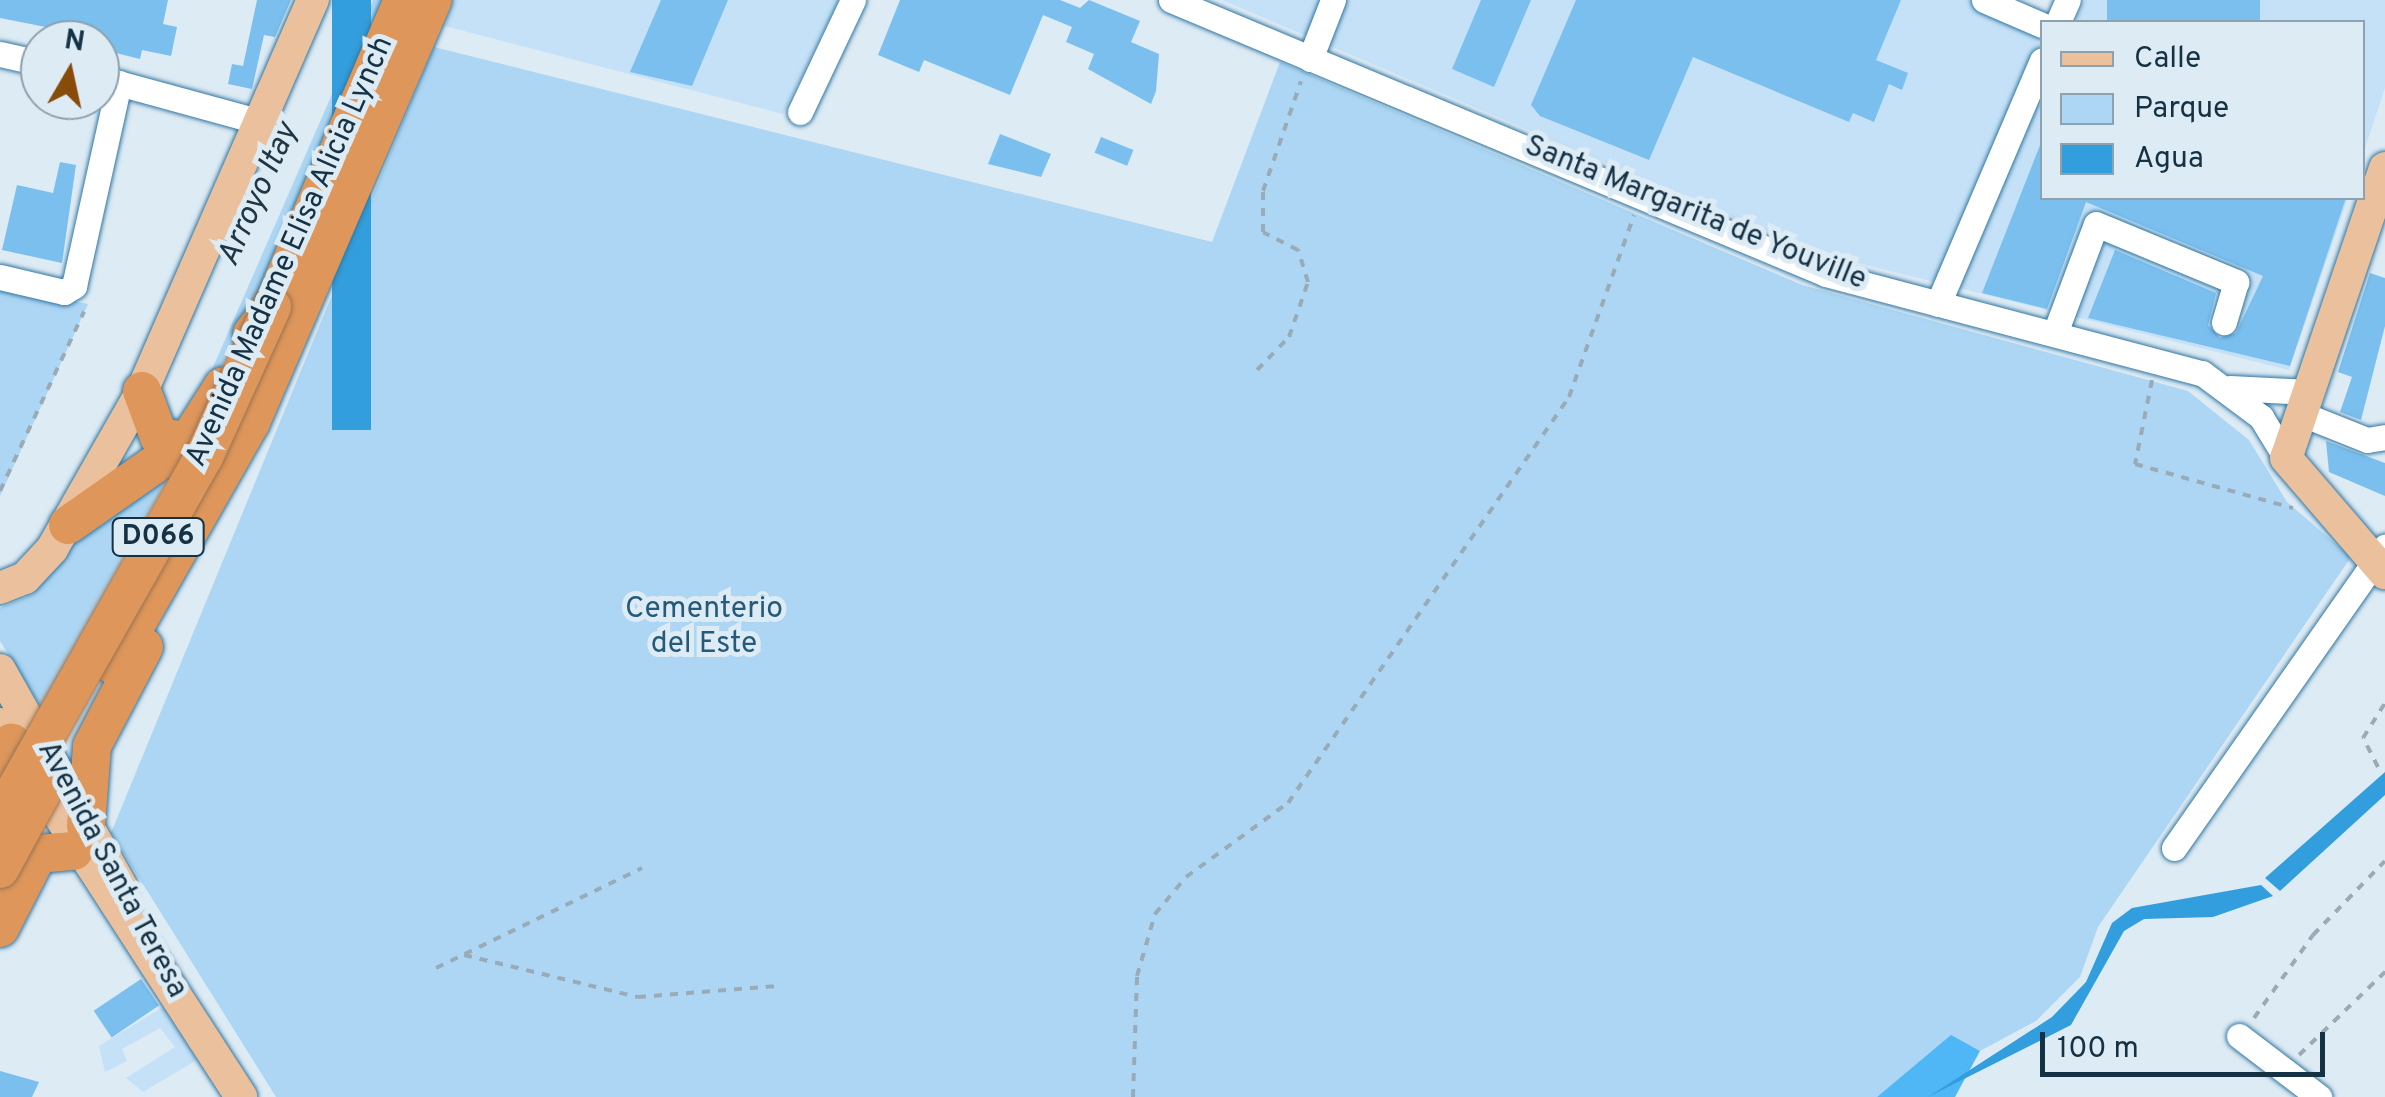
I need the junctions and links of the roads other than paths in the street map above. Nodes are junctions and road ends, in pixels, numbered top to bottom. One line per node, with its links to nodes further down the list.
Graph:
1 (313, 0): 14 (main road)
2 (402, 0): 18 (highway, Avenida Madame Elisa Alicia Lynch / D066)
3 (433, 0): 18 (highway, Avenida Madame Elisa Alicia Lynch / D066)
4 (854, 0): 12 (street)
5 (1171, 0): 10 (street, Santa Margarita de Youville)
6 (1334, 0): 10 (street)
7 (1984, 0): 8 (street)
8 (2040, 24)
9 (2040, 65): 17 (street)
10 (1306, 68): 17 (street, Santa Margarita de Youville)
11 (120, 84): 14 (street)
12 (800, 112)
13 (102, 120): 16 (street)
14 (261, 122): 22 (main road)
15 (2377, 169): 23 (main road)
16 (0, 277)
17 (1938, 304): 20 (street, Santa Margarita de Youville)
18 (288, 309): 25 (highway); 33 (highway, Avenida Madame Elisa Alicia Lynch / D066, bridge); 34 (highway); 36 (highway, Avenida Madame Elisa Alicia Lynch / D066, bridge)
19 (2224, 322): 20 (street)
20 (2054, 333): 21 (street, Santa Margarita de Youville)
21 (2230, 388): 23 (street, Santa Margarita de Youville); 26 (street)
22 (142, 391): 25 (highway); 27 (main road)
23 (2305, 403): 24 (street, Santa Margarita de Youville); 26 (main road)
24 (2385, 437)
25 (188, 441): 27 (highway)
26 (2286, 458): 28 (main road)
27 (68, 525): 29 (main road)
28 (2381, 560): 35 (street)
29 (0, 588)
30 (0, 670): 34 (main road, Avenida Santa Teresa)
31 (4, 746): 34 (main road, Avenida Santa Teresa)
32 (0, 804): 36 (main road)
33 (0, 816)
34 (80, 838): 36 (highway); 39 (main road, Avenida Santa Teresa)
35 (2174, 848)
36 (14, 867): 37 (highway, Avenida Madame Elisa Alicia Lynch)
37 (0, 928)
38 (2245, 1030): 40 (street)
39 (242, 1097)
40 (2318, 1097)

